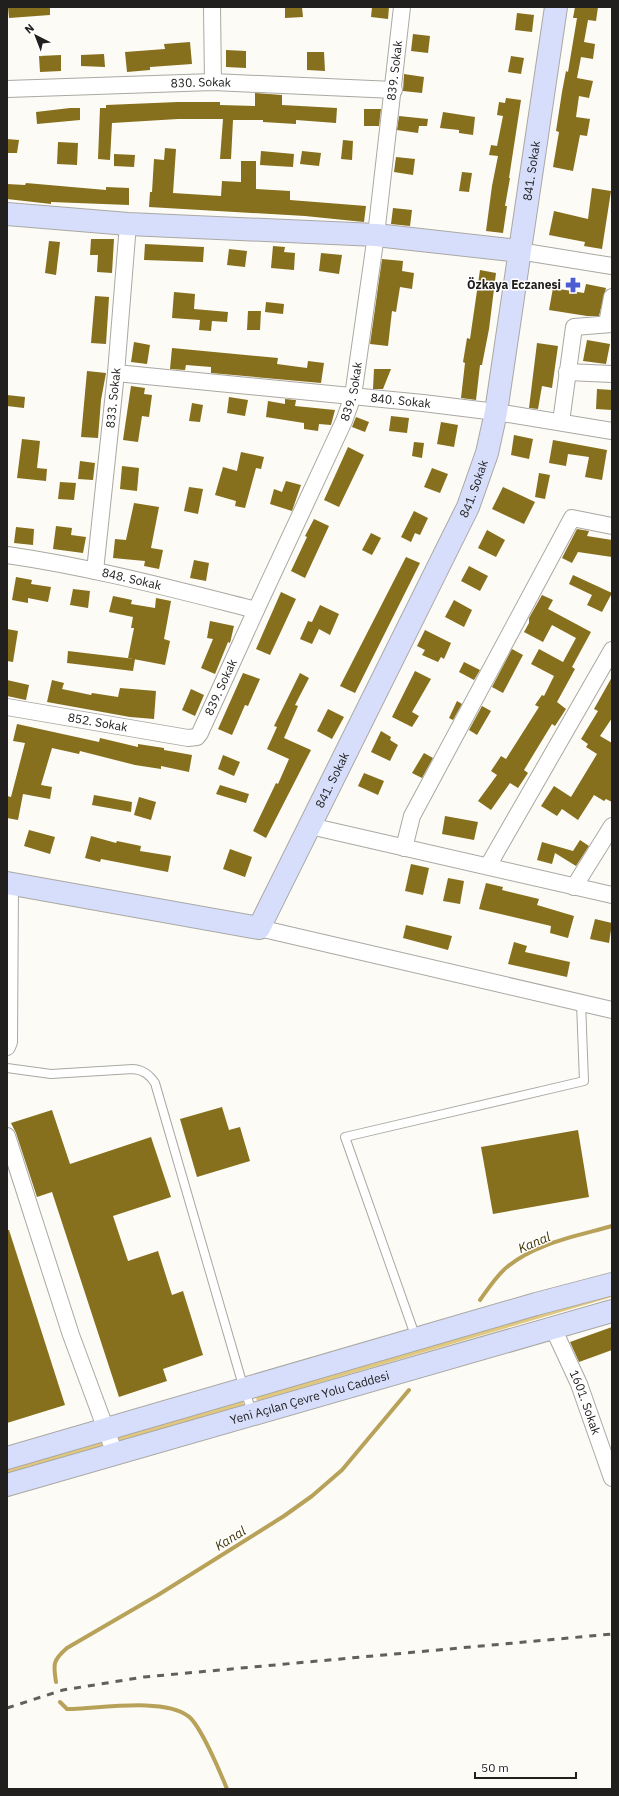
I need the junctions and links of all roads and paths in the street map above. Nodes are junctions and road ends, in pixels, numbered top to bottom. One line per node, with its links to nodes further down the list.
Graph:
1 (212, 7): 4 (street)
2 (402, 7): 6 (street, 839. Sokak)
3 (556, 7): 10 (street, 841. Sokak)
4 (213, 82): 5 (street, 830. Sokak); 6 (street, 830. Sokak)
5 (7, 89)
6 (394, 90): 9 (street, 839. Sokak)
7 (7, 214): 8 (street)
8 (128, 224): 9 (street); 15 (street, 833. Sokak)
9 (376, 234): 10 (street); 17 (street, 839. Sokak)
10 (519, 251): 11 (street); 18 (street, 841. Sokak)
11 (612, 264)
12 (612, 297): 13 (street)
13 (609, 324): 14 (street)
14 (567, 372): 16 (street); 19 (street)
15 (116, 373): 17 (street, 840. Sokak); 23 (street, 833. Sokak)
16 (612, 374)
17 (353, 396): 18 (street, 840. Sokak); 24 (street, 839. Sokak)
18 (496, 412): 19 (street, 840. Sokak); 28 (street, 841. Sokak)
19 (561, 422): 20 (street, 840. Sokak)
20 (612, 431)
21 (612, 526): 30 (street)
22 (7, 556): 23 (street, 848. Sokak)
23 (95, 571): 24 (street, 848. Sokak)
24 (256, 610): 27 (street, 839. Sokak)
25 (612, 650): 31 (street)
26 (7, 707): 27 (street, 852. Sokak)
27 (188, 738)
28 (310, 826): 30 (street); 35 (street, 841. Sokak)
29 (612, 826): 33 (street)
30 (404, 848): 31 (street)
31 (488, 866): 33 (street)
32 (9, 883): 35 (street); 38 (street)
33 (574, 887): 34 (street)
34 (612, 895)
35 (259, 928): 36 (street)
36 (581, 1003): 37 (street); 44 (lane)
37 (612, 1010)
38 (7, 1048)
39 (7, 1068): 45 (lane)
40 (7, 1136): 47 (street)
41 (612, 1284): 44 (street)
42 (612, 1311): 43 (street, Yeni Açılan Çevre Yolu Caddesi)
43 (553, 1328): 46 (street, Yeni Açılan Çevre Yolu Caddesi); 50 (street, 1601. Sokak)
44 (416, 1339): 45 (street)
45 (244, 1390): 46 (lane); 47 (street)
46 (253, 1414): 48 (street, Yeni Açılan Çevre Yolu Caddesi)
47 (106, 1429): 48 (street); 49 (street)
48 (115, 1454): 51 (street, Yeni Açılan Çevre Yolu Caddesi)
49 (7, 1458)
50 (612, 1478)
51 (7, 1485)

